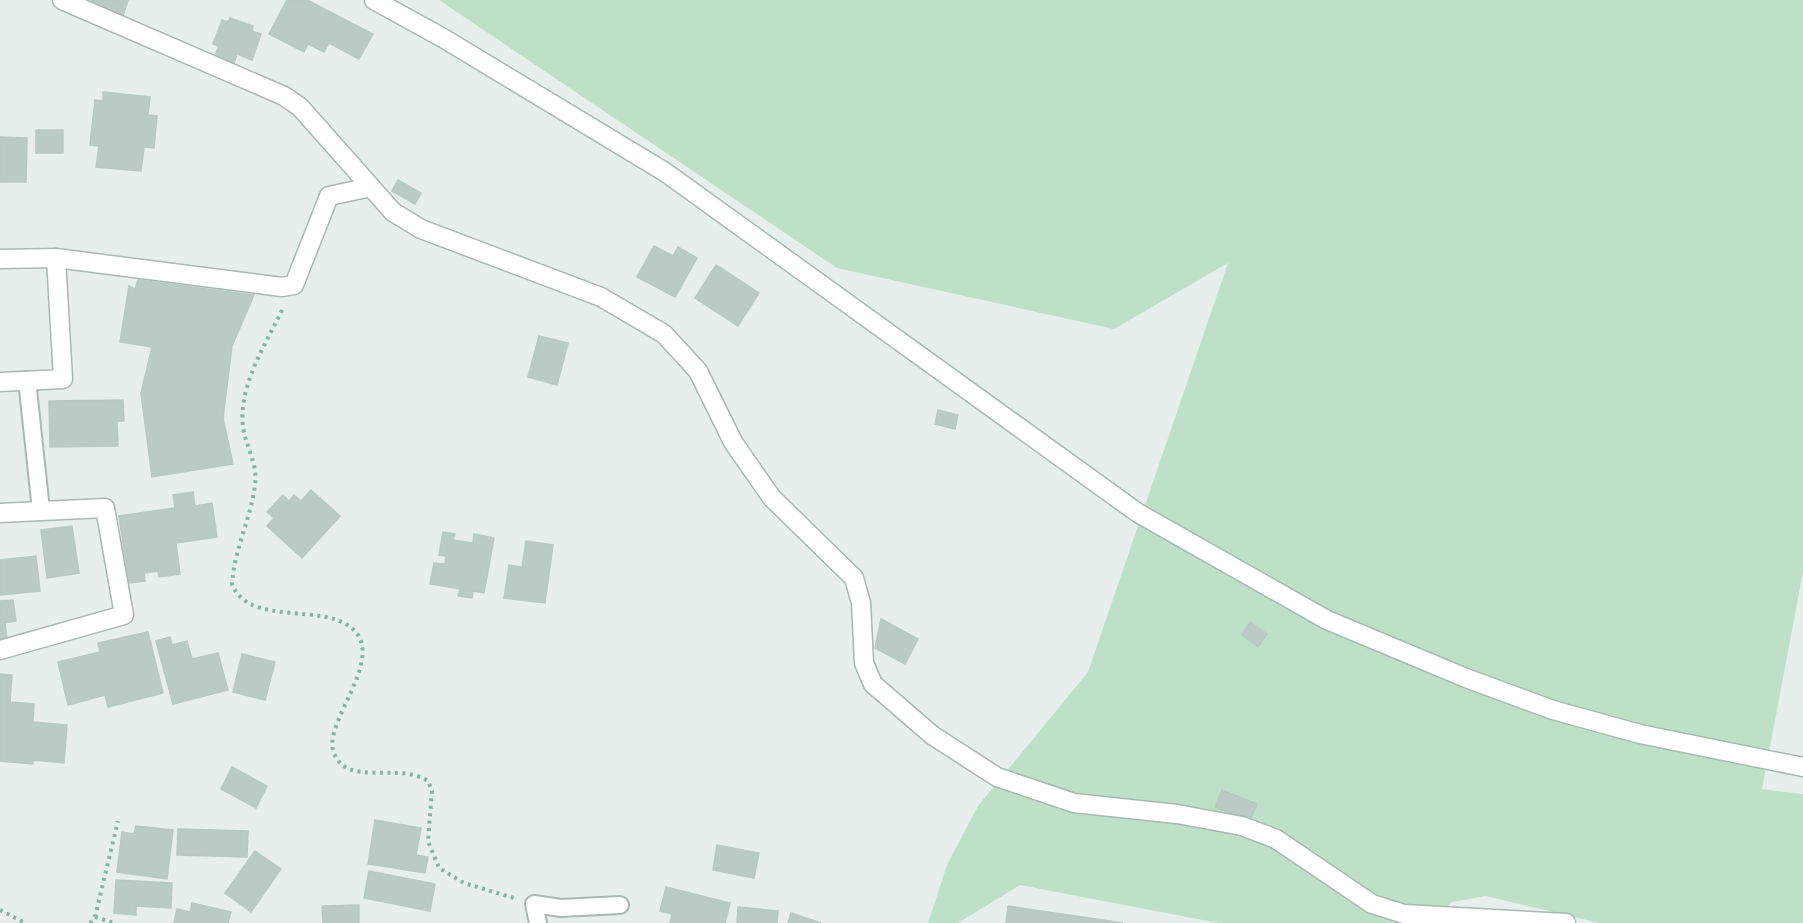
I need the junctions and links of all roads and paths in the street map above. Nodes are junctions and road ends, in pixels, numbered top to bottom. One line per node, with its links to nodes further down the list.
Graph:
1 (62, 0): 3 (street)
2 (374, 0): 12 (street)
3 (371, 187): 6 (street); 22 (street)
4 (56, 258): 5 (street); 6 (street); 7 (street)
5 (0, 259)
6 (294, 285): 14 (path)
7 (27, 380): 8 (street); 9 (lane)
8 (0, 382)
9 (41, 510): 10 (street); 11 (street)
10 (0, 513)
11 (0, 650)
12 (1803, 767)
13 (118, 821): 17 (path)
14 (534, 904): 15 (lane); 21 (lane)
15 (620, 905)
16 (0, 910): 18 (path)
17 (95, 917): 19 (path); 20 (path)
18 (25, 923)
19 (90, 923)
20 (114, 923)
21 (538, 923)
22 (1566, 923)

